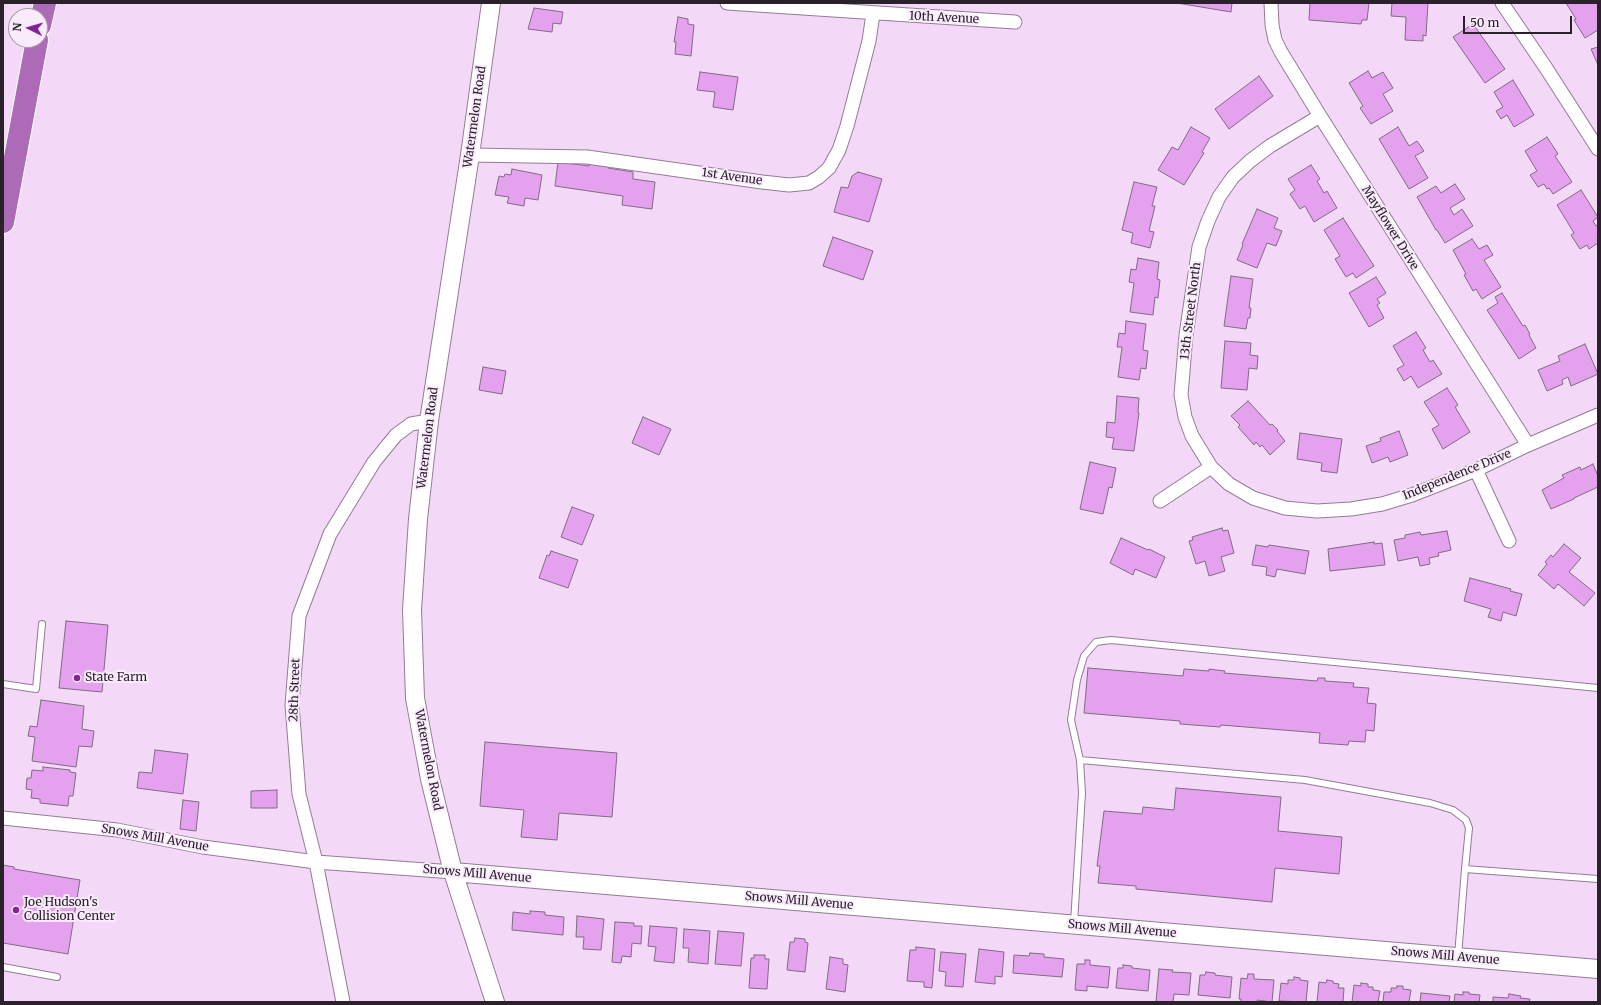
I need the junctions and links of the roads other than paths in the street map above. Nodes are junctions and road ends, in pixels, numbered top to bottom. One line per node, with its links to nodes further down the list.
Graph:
1 (491, 3): 10 (main road, Watermelon Road)
2 (727, 3): 5 (street, 10th Avenue)
3 (1271, 3): 8 (street, Mayflower Drive)
4 (1502, 3): 9 (street)
5 (873, 14): 6 (street, 10th Avenue); 10 (street, 1st Avenue)
6 (1015, 22)
7 (36, 48): 11 (highway)
8 (1320, 116): 14 (street, Mayflower Drive); 15 (street, 13th Street North)
9 (1598, 149)
10 (470, 155): 13 (main road, Watermelon Road)
11 (3, 222)
12 (1598, 415): 14 (street, Independence Drive)
13 (429, 421): 25 (street, 28th Street); 27 (main road, Watermelon Road)
14 (1528, 445): 16 (street, Independence Drive)
15 (1212, 466): 17 (street); 18 (street, 13th Street North)
16 (1476, 470): 18 (street, Independence Drive); 19 (street)
17 (1160, 501)
18 (1285, 508)
19 (1510, 541)
20 (42, 624): 21 (lane)
21 (3, 684)
22 (1598, 688): 23 (lane)
23 (1080, 760): 26 (lane); 29 (lane)
24 (3, 818): 25 (street, Snows Mill Avenue)
25 (316, 862): 27 (street, Snows Mill Avenue); 34 (street, 28th Street)
26 (1465, 869): 28 (lane); 30 (lane)
27 (453, 872): 29 (main road, Snows Mill Avenue); 35 (main road, Watermelon Road)
28 (1598, 878)
29 (1074, 925): 30 (main road, Snows Mill Avenue)
30 (1458, 958): 32 (main road, Snows Mill Avenue)
31 (3, 967): 33 (lane)
32 (1598, 969)
33 (57, 977)
34 (343, 1002)
35 (495, 1002)

